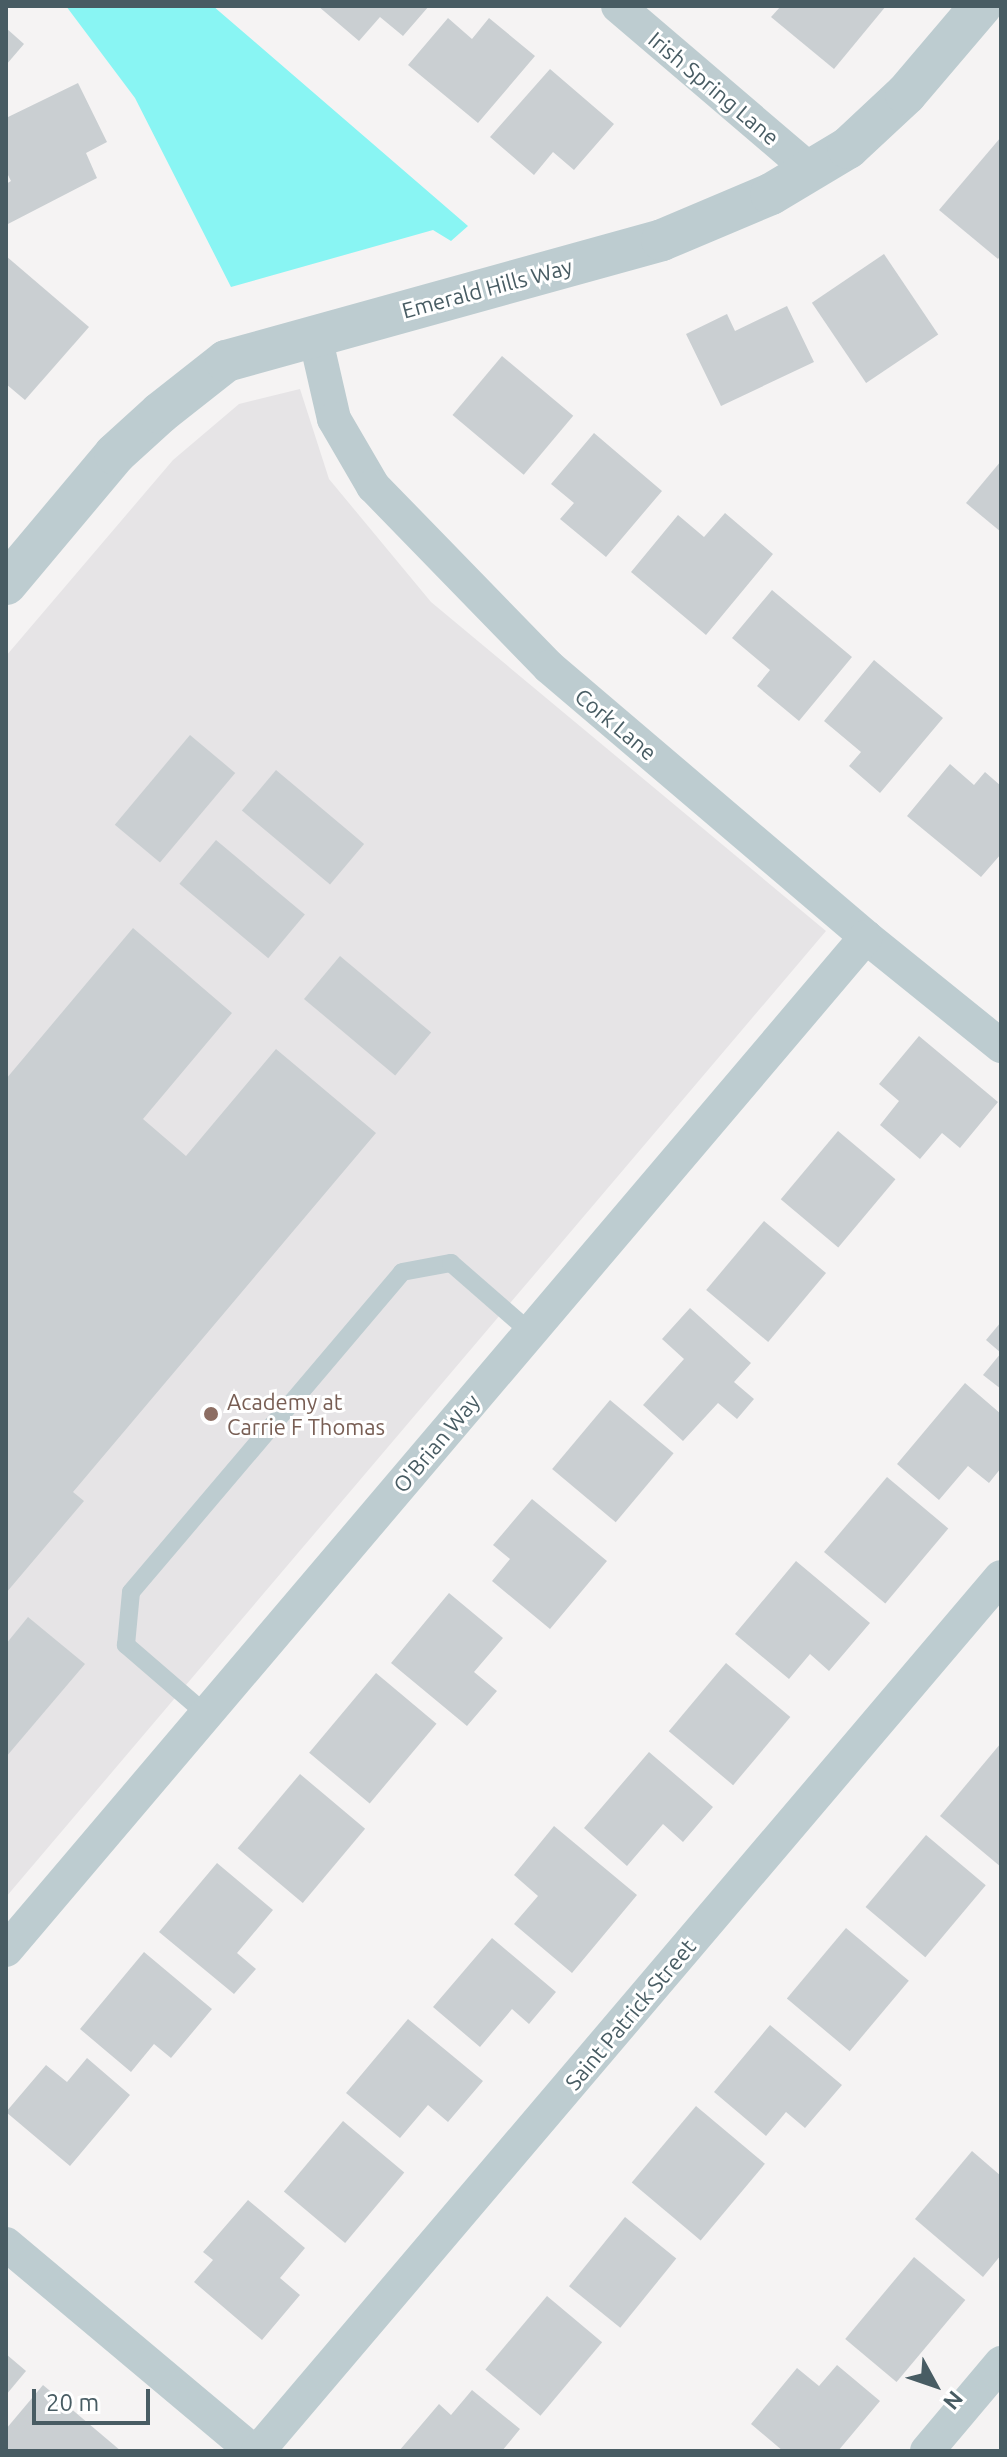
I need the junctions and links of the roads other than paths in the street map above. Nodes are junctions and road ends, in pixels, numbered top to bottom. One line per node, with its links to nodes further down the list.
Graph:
1 (618, 6): 3 (street, Irish Spring Lane)
2 (981, 6): 3 (street, Emerald Hills Way)
3 (811, 171): 4 (street, Emerald Hills Way)
4 (315, 336): 5 (street, Emerald Hills Way); 6 (street, Cork Lane)
5 (6, 584)
6 (866, 937): 7 (street, Cork Lane); 8 (street, O'Brian Way)
7 (1001, 1046)
8 (530, 1332): 10 (street, O'Brian Way); 10 (lane)
9 (1001, 1577): 14 (street, Saint Patrick Street)
10 (206, 1714): 11 (street, O'Brian Way)
11 (11, 1935)
12 (6, 2244): 14 (street)
13 (1001, 2363): 15 (street)
14 (256, 2451)
15 (927, 2451)

